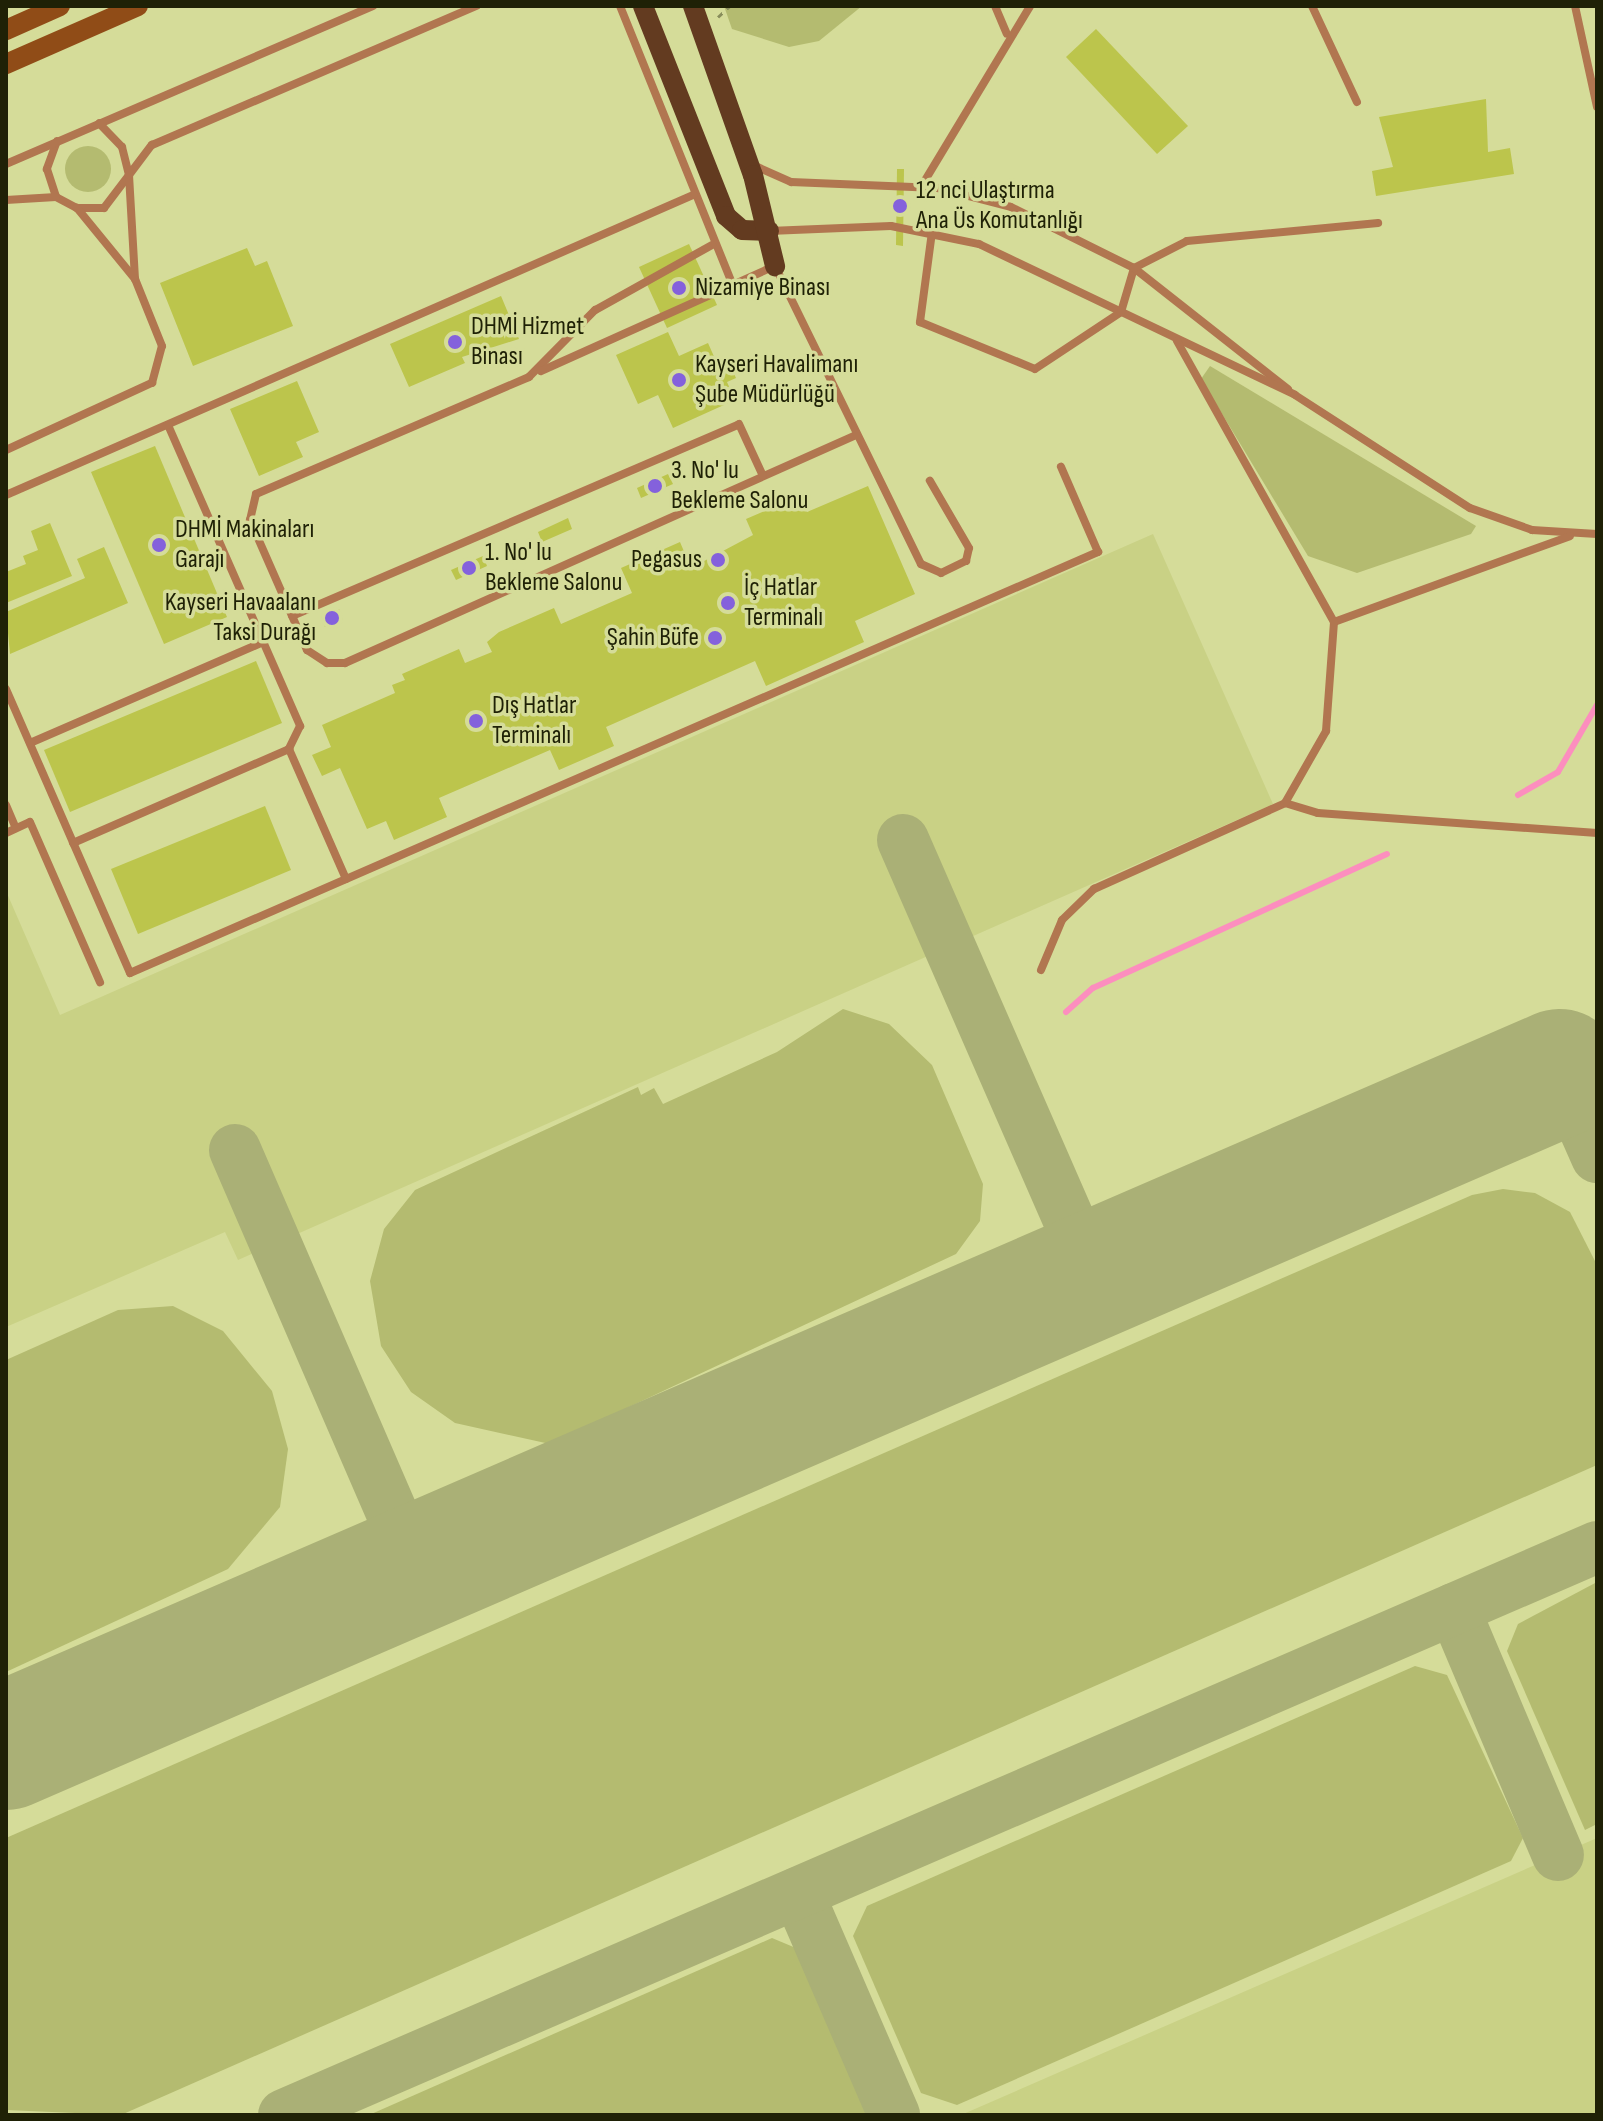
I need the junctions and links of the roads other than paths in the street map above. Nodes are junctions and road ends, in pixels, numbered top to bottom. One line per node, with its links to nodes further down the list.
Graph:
1 (60, 6): 12 (main road)
2 (138, 6): 14 (main road)
3 (373, 6): 17 (lane)
4 (476, 6): 21 (lane)
5 (620, 6): 23 (lane)
6 (643, 6): 28 (main road)
7 (693, 6): 19 (main road)
8 (995, 6): 13 (lane)
9 (1030, 6): 13 (lane)
10 (1312, 6): 15 (lane)
11 (1575, 6): 16 (lane)
12 (6, 30)
13 (1007, 34): 22 (lane)
14 (6, 64)
15 (1357, 102)
16 (1597, 107)
17 (99, 123): 18 (lane); 21 (lane)
18 (57, 141): 20 (lane); 24 (lane)
19 (748, 162): 22 (lane); 28 (main road)
20 (6, 164)
21 (129, 175): 26 (lane); 33 (lane)
22 (921, 187): 32 (lane)
23 (693, 195): 30 (lane); 39 (lane)
24 (56, 197): 25 (lane); 26 (lane)
25 (6, 200)
26 (77, 208): 33 (lane)
27 (1378, 223): 32 (lane)
28 (769, 231): 29 (lane); 31 (main road)
29 (932, 232): 35 (lane); 35 (lane)
30 (712, 245): 34 (lane); 37 (lane)
31 (775, 266): 34 (lane); 40 (lane)
32 (1134, 268): 35 (lane); 38 (lane)
33 (135, 279): 41 (lane)
34 (733, 286): 37 (lane)
35 (1121, 312): 36 (lane)
36 (1176, 341): 38 (lane); 49 (lane)
37 (529, 377): 48 (lane)
38 (1295, 395): 46 (lane)
39 (168, 425): 45 (lane); 50 (lane)
40 (856, 435): 43 (lane); 44 (lane)
41 (6, 450)
42 (1061, 467): 60 (lane)
43 (763, 476): 48 (lane); 48 (lane)
44 (930, 481)
45 (6, 495)
46 (1576, 534): 47 (lane); 49 (lane)
47 (1597, 534)
48 (292, 616)
49 (1334, 622): 54 (lane)
50 (263, 642): 52 (lane); 53 (lane)
51 (6, 689): 52 (lane)
52 (30, 743): 59 (lane)
53 (289, 749): 59 (lane); 60 (lane)
54 (1285, 803): 58 (lane); 61 (lane)
55 (6, 805): 56 (lane)
56 (16, 828): 57 (lane); 62 (lane)
57 (6, 833)
58 (1597, 833)
59 (73, 843): 60 (lane)
60 (346, 879)
61 (1041, 970)
62 (100, 982)

